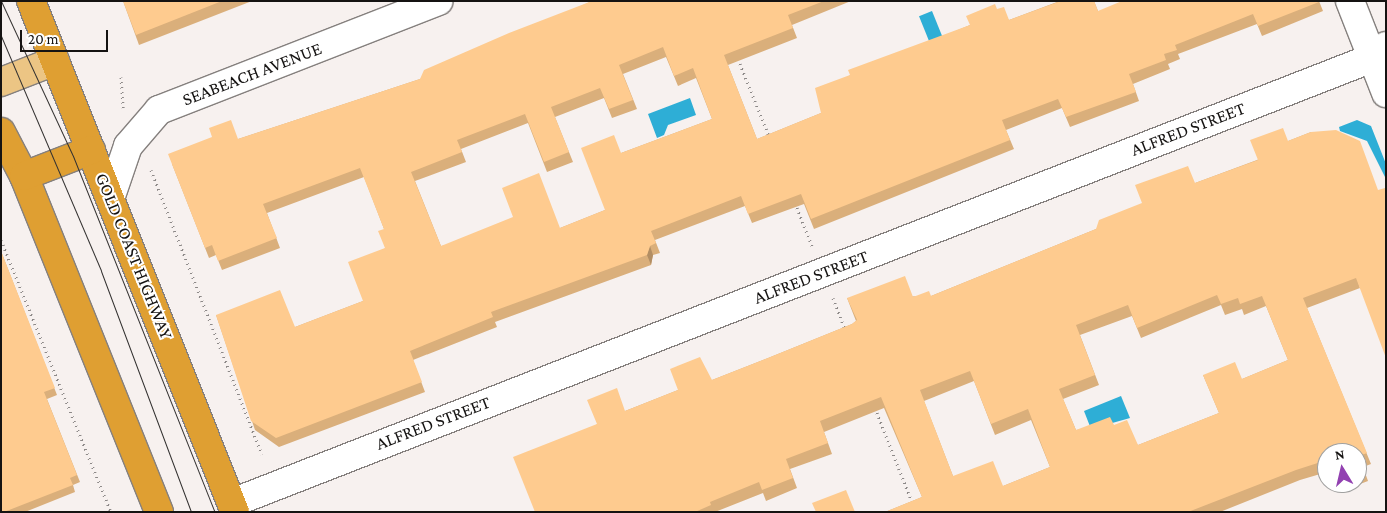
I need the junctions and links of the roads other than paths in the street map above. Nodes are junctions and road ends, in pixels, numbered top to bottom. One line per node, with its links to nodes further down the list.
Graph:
1 (31, 1): 5 (highway, GOLD COAST HIGHWAY)
2 (438, 1): 11 (street, SEABEACH AVENUE)
3 (1350, 1): 4 (street)
4 (1379, 52): 7 (street); 12 (street, ALFRED STREET)
5 (55, 61): 6 (main road); 9 (highway, GOLD COAST HIGHWAY)
6 (1, 82)
7 (1386, 93)
8 (1, 132): 10 (highway)
9 (91, 150): 10 (highway); 11 (highway, GOLD COAST HIGHWAY)
10 (24, 176): 13 (highway)
11 (111, 196): 12 (highway, GOLD COAST HIGHWAY)
12 (233, 507)
13 (159, 512)

